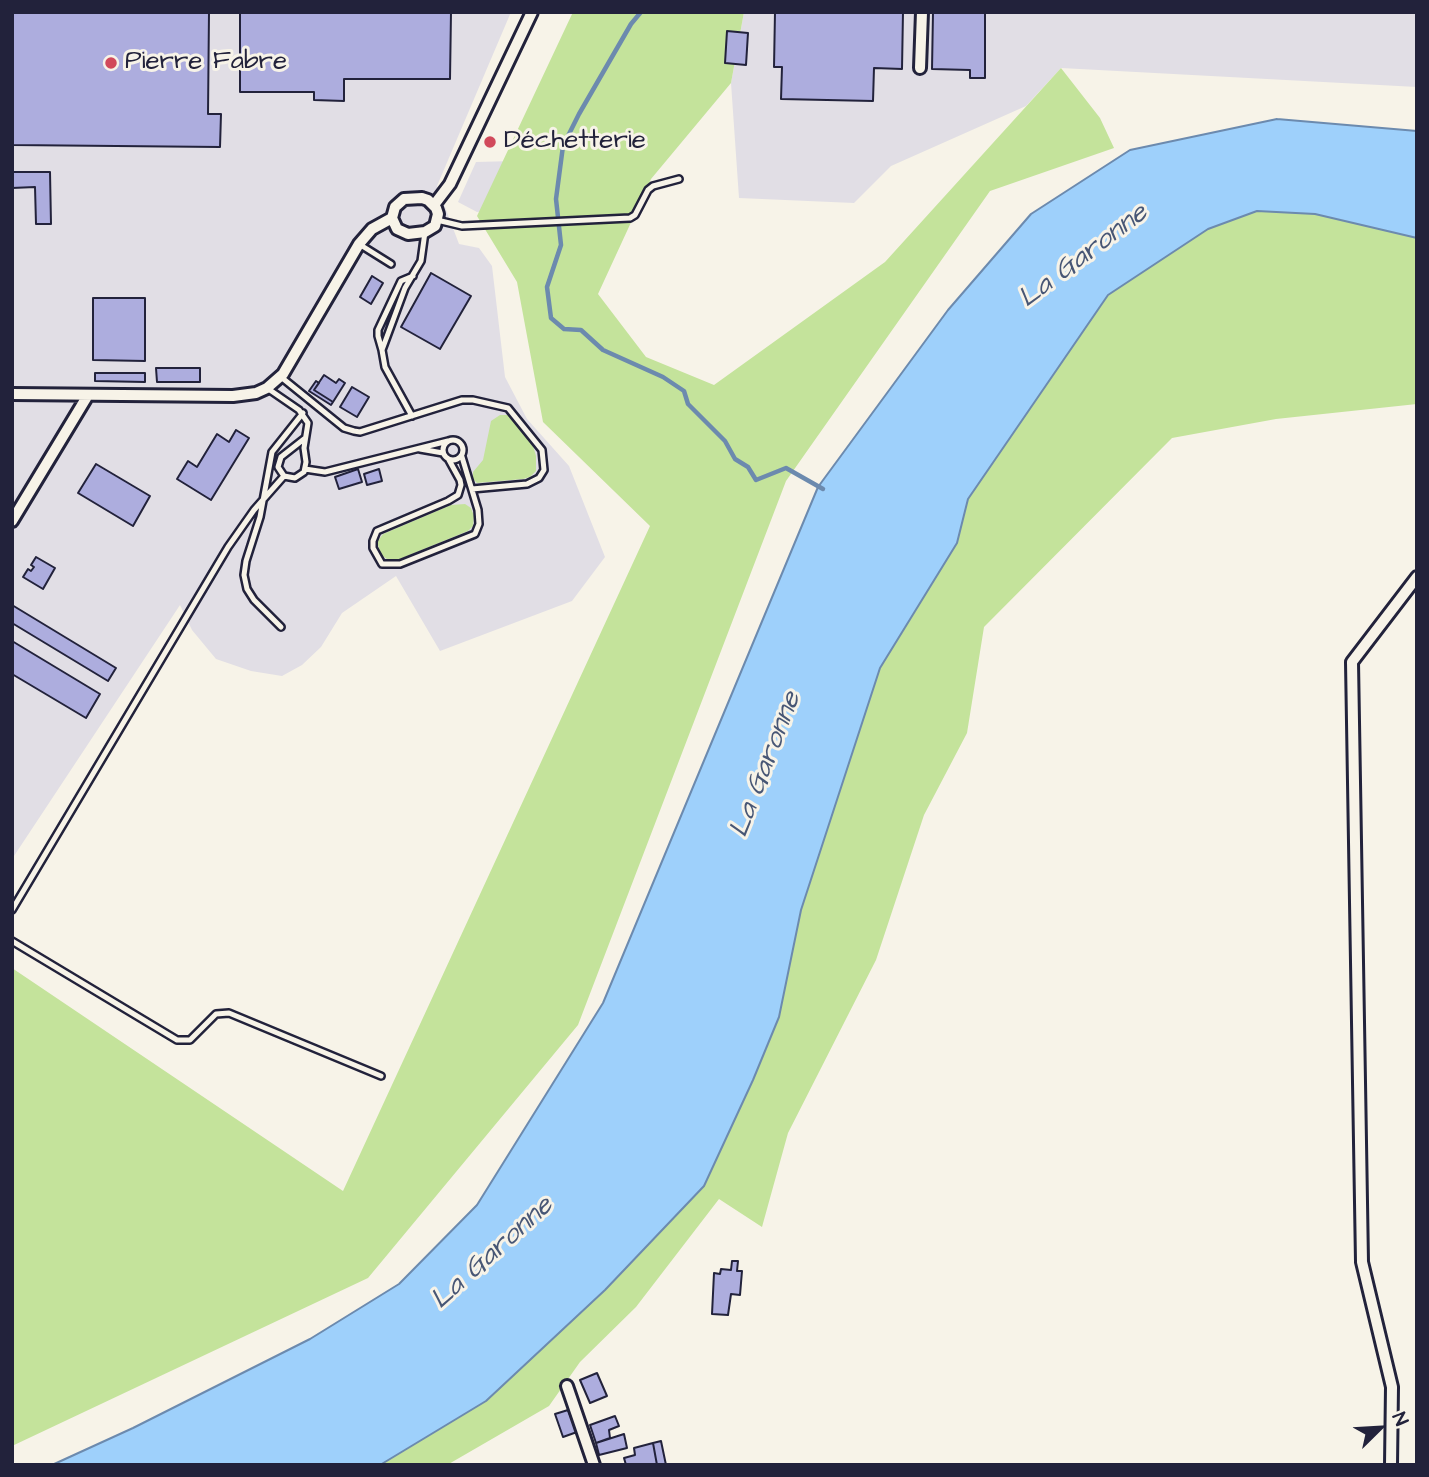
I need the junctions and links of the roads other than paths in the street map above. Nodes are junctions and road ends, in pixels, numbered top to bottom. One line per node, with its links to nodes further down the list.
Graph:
1 (532, 12): 5 (street)
2 (922, 12): 3 (street)
3 (920, 68)
4 (679, 179): 7 (lane)
5 (434, 205): 6 (street); 7 (street)
6 (392, 218): 8 (street); 9 (street)
7 (437, 220): 8 (street)
8 (425, 232): 16 (lane)
9 (359, 244): 10 (lane); 11 (street)
10 (391, 264)
11 (281, 377): 12 (street); 16 (lane)
12 (267, 388): 14 (street); 15 (lane)
13 (12, 394): 14 (street)
14 (88, 395): 27 (street)
15 (303, 413): 17 (lane); 26 (lane)
16 (412, 416): 25 (lane)
17 (304, 439): 23 (lane); 24 (lane)
18 (448, 441): 19 (lane); 20 (lane); 21 (lane)
19 (417, 449): 20 (lane); 23 (lane)
20 (443, 453): 22 (lane)
21 (462, 457): 22 (lane); 25 (lane)
22 (449, 460): 25 (lane)
23 (306, 469): 24 (lane)
24 (284, 476): 26 (lane)
25 (472, 489)
26 (262, 501): 29 (lane); 30 (lane)
27 (12, 521)
28 (1417, 577): 35 (street)
29 (281, 627)
30 (12, 910)
31 (12, 942): 32 (lane)
32 (381, 1076)
33 (567, 1386): 34 (street)
34 (594, 1465)
35 (1391, 1465)

